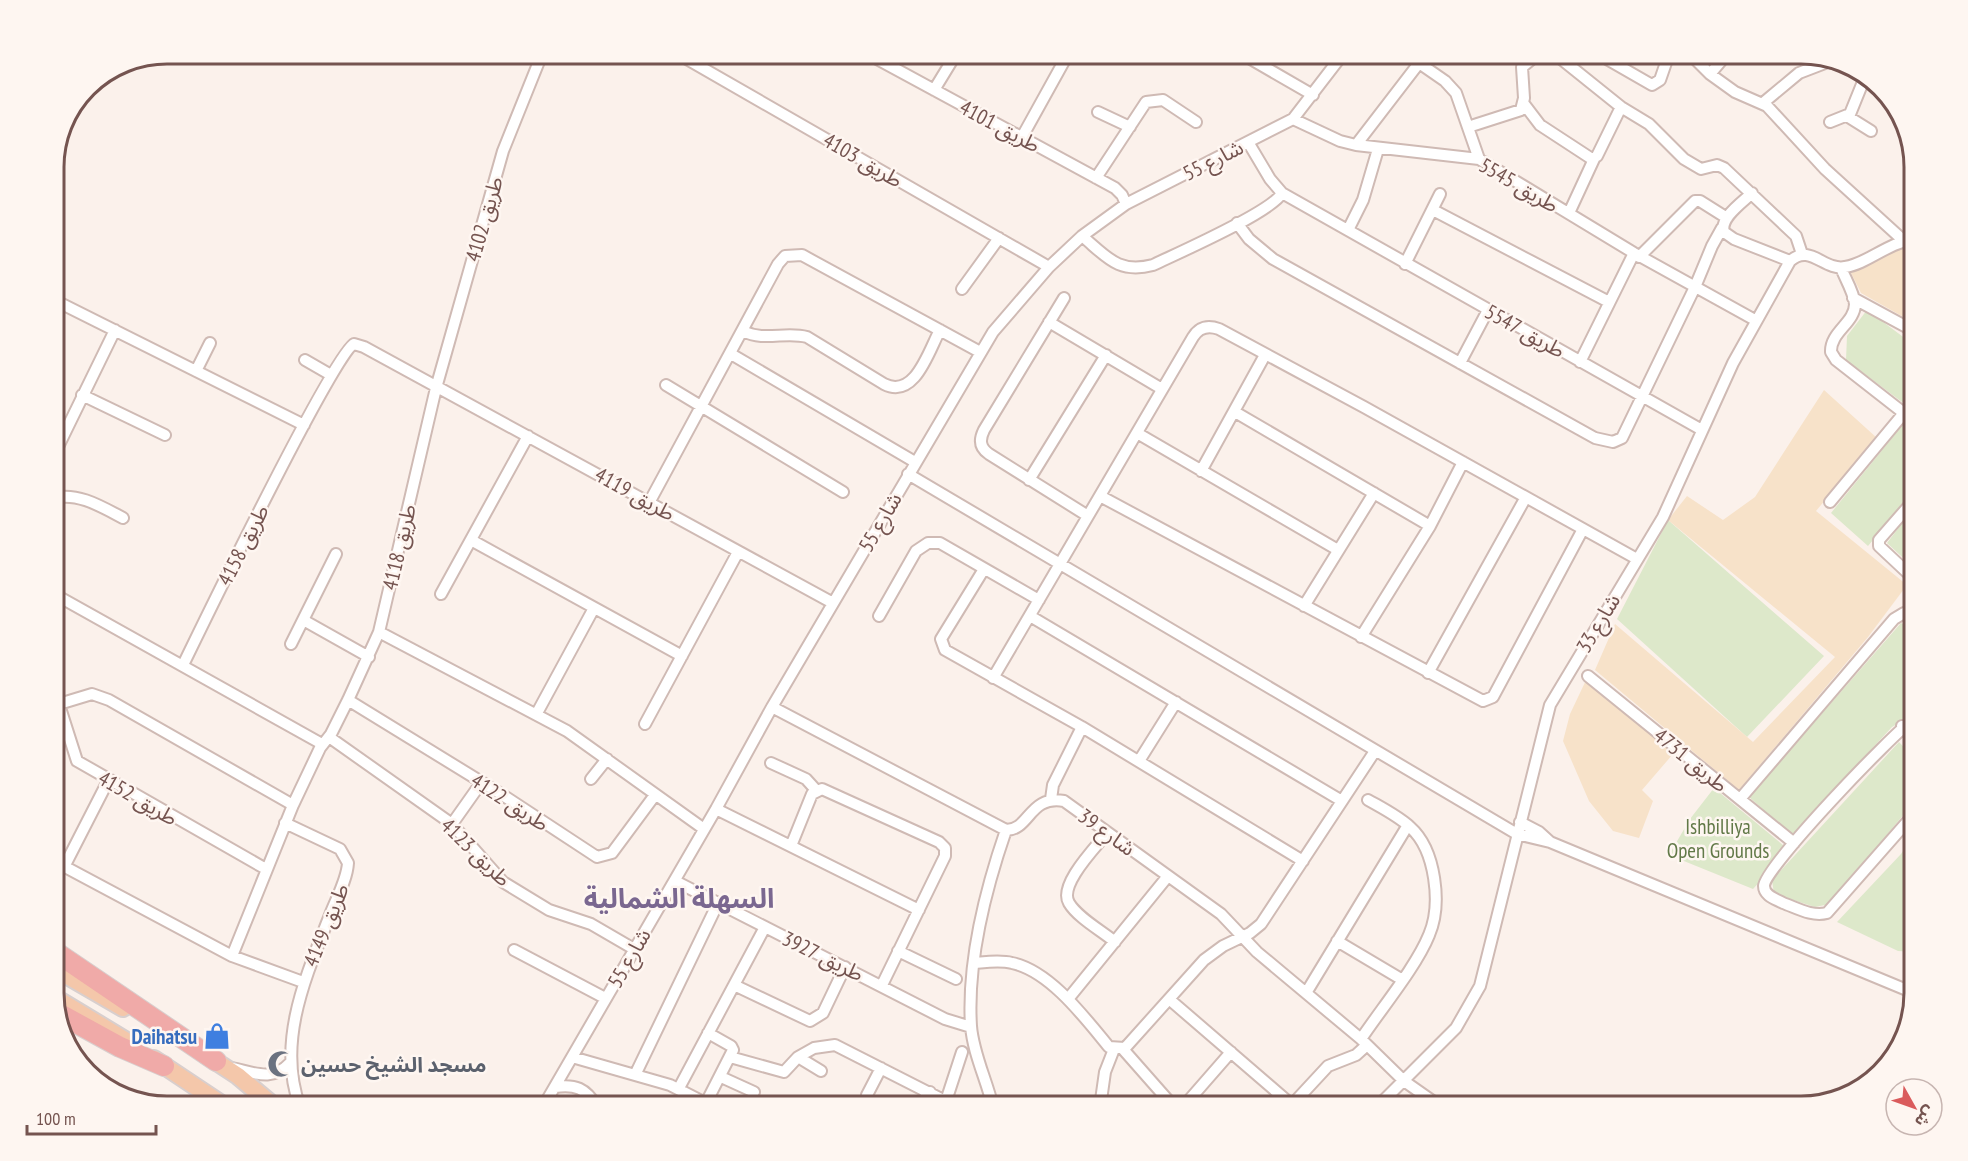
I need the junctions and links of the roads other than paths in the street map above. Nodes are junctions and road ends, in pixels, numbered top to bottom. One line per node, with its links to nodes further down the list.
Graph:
1 (538, 64): 85 (street, طريق 4102)
2 (695, 64): 53 (street, طريق 4103)
3 (886, 64): 22 (street, طريق 4101)
4 (950, 64): 22 (street)
5 (1062, 64): 35 (street)
6 (1260, 64): 17 (street)
7 (1336, 64): 23 (street, شارع 55)
8 (1417, 64): 37 (street)
9 (1428, 64): 33 (street)
10 (1526, 64): 25 (street)
11 (1569, 64): 26 (street)
12 (1615, 64): 13 (street)
13 (1666, 64)
14 (1700, 64): 20 (street)
15 (1718, 64): 20 (street)
16 (1801, 64): 19 (street)
17 (1263, 66): 23 (street)
18 (1818, 66): 19 (street)
19 (1799, 73): 24 (street)
20 (1710, 74): 24 (street)
21 (1862, 85): 28 (street)
22 (934, 90): 35 (street, طريق 4101)
23 (1313, 95): 29 (street, شارع 55)
24 (1762, 103): 51 (street)
25 (1524, 104): 33 (street); 40 (street)
26 (1621, 107): 40 (street); 44 (street)
27 (1098, 112): 32 (street)
28 (1847, 116): 31 (street); 34 (street)
29 (1293, 119): 36 (street, شارع 55); 37 (street, طريق 5545)
30 (1197, 122): 32 (street)
31 (1830, 122)
32 (1130, 127): 41 (street)
33 (1468, 127): 39 (street)
34 (1871, 131)
35 (1022, 137): 41 (street, طريق 4101)
36 (1252, 140): 42 (street, طريق 5547); 45 (street, شارع 55)
37 (1356, 145): 38 (street, طريق 5545)
38 (1377, 149): 39 (street, طريق 5545); 50 (street)
39 (1479, 159): 47 (street, طريق 5545)
40 (1594, 159): 47 (street)
41 (1096, 178): 45 (street, طريق 4101)
42 (1282, 193): 48 (street); 50 (street, طريق 5547)
43 (1440, 194): 46 (street)
44 (1752, 194): 49 (street); 55 (street)
45 (1126, 204): 52 (street, شارع 55)
46 (1433, 210): 58 (street); 65 (street)
47 (1569, 213): 56 (street, طريق 5545)
48 (1237, 223): 52 (street); 81 (street)
49 (1725, 223): 56 (street); 57 (street); 61 (street)
50 (1348, 230): 58 (street, طريق 5547)
51 (1903, 235)
52 (1082, 236): 59 (street, شارع 55)
53 (999, 238): 59 (street, طريق 4103); 62 (street)
54 (1903, 243): 60 (street)
55 (1802, 254): 57 (street, شارع 33); 60 (street)
56 (1637, 255): 61 (street, طريق 5545); 65 (street)
57 (1790, 261): 68 (street, شارع 33)
58 (1405, 264): 67 (street, طريق 5547)
59 (1049, 267): 75 (street, شارع 55)
60 (1841, 268): 64 (street)
61 (1695, 287): 68 (street, طريق 5545); 88 (street)
62 (962, 289)
63 (1064, 298): 69 (street)
64 (1853, 298): 70 (street); 91 (street)
65 (1609, 303): 80 (street)
66 (65, 305): 71 (street)
67 (1488, 310): 80 (street, طريق 5547); 81 (street)
68 (1755, 320): 94 (street, شارع 33)
69 (1049, 321): 77 (street); 103 (street)
70 (1903, 325)
71 (115, 330): 82 (street); 87 (street)
72 (940, 330): 73 (street); 73 (street); 75 (street)
73 (743, 331): 76 (street)
74 (210, 343): 82 (street)
75 (980, 352): 99 (street, شارع 55)
76 (731, 354): 89 (street); 99 (street)
77 (1106, 355): 86 (street); 103 (street)
78 (1265, 355): 86 (street); 90 (street); 100 (street)
79 (305, 360): 83 (street)
80 (1580, 362): 88 (street, طريق 5547)
81 (1460, 363): 88 (street)
82 (196, 370): 93 (street)
83 (331, 375): 85 (street, طريق 4158); 93 (street, طريق 4158)
84 (666, 385): 89 (street)
85 (436, 388): 98 (street, طريق 4119); 134 (street, طريق 4118)
86 (1162, 389): 96 (street)
87 (82, 396): 95 (street); 97 (street)
88 (1643, 397): 94 (street, طريق 5547)
89 (703, 406): 104 (street); 109 (street)
90 (1234, 412): 101 (street); 105 (street)
91 (1904, 413)
92 (1903, 414): 110 (street)
93 (304, 424): 139 (street, طريق 4158)
94 (1702, 430): 120 (street, شارع 33)
95 (65, 432)
96 (1137, 433): 101 (street); 106 (street)
97 (165, 435)
98 (528, 436): 109 (street, طريق 4119); 116 (street)
99 (915, 462): 102 (street, شارع 55)
100 (1463, 462): 108 (street); 114 (street)
101 (1202, 471): 117 (street)
102 (908, 474): 121 (street); 127 (street, شارع 55)
103 (1029, 480): 112 (street)
104 (843, 492)
105 (1374, 493): 114 (street); 117 (street)
106 (1100, 496): 112 (street); 128 (street)
107 (65, 497): 113 (street)
108 (1526, 497): 115 (street); 140 (street)
109 (650, 501): 118 (street, طريق 4119)
110 (1830, 502)
111 (1903, 513): 123 (street)
112 (1088, 516): 121 (street)
113 (123, 518)
114 (1430, 526): 135 (street)
115 (1583, 529): 120 (street); 140 (street)
116 (471, 540): 124 (street); 129 (street)
117 (1338, 550): 128 (street)
118 (738, 552): 127 (street, طريق 4119); 137 (street)
119 (336, 554): 133 (street)
120 (1637, 559): 168 (street, شارع 33)
121 (1060, 564): 125 (street); 153 (street)
122 (984, 569): 125 (street); 131 (street); 142 (street)
123 (1903, 569)
124 (441, 594)
125 (1038, 600): 132 (street)
126 (65, 601): 139 (street, طريق 4123)
127 (833, 603): 146 (street, شارع 55)
128 (1304, 606): 135 (street)
129 (594, 608): 137 (street); 147 (street)
130 (1904, 613): 163 (street)
131 (879, 616)
132 (1030, 616): 142 (street); 145 (street)
133 (304, 621): 136 (street); 138 (street)
134 (379, 632): 138 (street, طريق 4118); 147 (street)
135 (1361, 637): 140 (street)
136 (291, 644)
137 (682, 656): 149 (street)
138 (369, 657): 143 (street, طريق 4118)
139 (183, 665): 152 (street, طريق 4123)
140 (1428, 673)
141 (1588, 676): 163 (street, طريق 4731)
142 (993, 678): 151 (street)
143 (348, 700): 152 (street); 159 (street, طريق 4122)
144 (65, 702): 166 (street)
145 (1176, 702): 155 (street); 165 (street)
146 (772, 707): 167 (street, شارع 55); 174 (street)
147 (537, 713): 154 (street)
148 (65, 724): 158 (street, طريق 4152)
149 (645, 724)
150 (1902, 726): 178 (street)
151 (1082, 727): 155 (street); 162 (street)
152 (325, 740): 166 (street); 170 (street, طريق 4123)
153 (1375, 751): 165 (street); 176 (street)
154 (607, 759): 157 (street); 161 (street)
155 (1139, 761): 181 (street)
156 (771, 763): 160 (street)
157 (591, 779)
158 (108, 781): 180 (street); 183 (street, طريق 4152)
159 (481, 783): 161 (street, طريق 4122); 170 (street)
160 (816, 790): 179 (street); 187 (street)
161 (655, 795): 173 (street)
162 (1051, 799): 174 (street); 175 (street, شارع 39)
163 (1740, 799): 178 (street, طريق 4731)
164 (1368, 800): 171 (street)
165 (1342, 801): 181 (street)
166 (293, 805): 169 (street)
167 (716, 809): 173 (street, شارع 55); 179 (street)
168 (1520, 822): 176 (street, شارع 33); 177 (street)
169 (285, 823): 183 (street); 202 (street, طريق 4149)
170 (452, 824): 192 (street, طريق 4123)
171 (1408, 825): 190 (street); 201 (street)
172 (1904, 826): 178 (street)
173 (704, 830): 185 (street, شارع 55)
174 (1006, 830): 197 (street)
175 (1107, 833): 184 (street, شارع 39); 191 (street)
176 (1517, 834): 177 (street); 228 (street, شارع 33)
177 (1550, 842): 205 (street)
178 (1794, 843)
179 (791, 846): 187 (street)
180 (65, 854)
181 (1303, 861): 189 (street)
182 (65, 867): 195 (street)
183 (266, 869): 195 (street)
184 (1168, 876): 189 (street, شارع 39); 191 (street)
185 (675, 881): 186 (street, طريق 3927); 192 (street, شارع 55)
186 (718, 903): 188 (street, طريق 3927); 226 (street)
187 (919, 910): 194 (street)
188 (765, 927): 198 (street, طريق 3927); 203 (street)
189 (1243, 937): 206 (street, شارع 39); 209 (street)
190 (1337, 941): 201 (street); 206 (street)
191 (1115, 942): 208 (street)
192 (634, 949): 207 (street, شارع 55)
193 (514, 950): 207 (street)
194 (898, 951): 200 (street); 204 (street)
195 (232, 956): 202 (street)
196 (65, 958): 222 (highway)
197 (975, 963): 208 (street); 212 (street)
198 (845, 967): 203 (street); 204 (street, طريق 3927)
199 (65, 974): 222 (main road)
200 (956, 979)
201 (1401, 979): 214 (street)
202 (303, 982): 221 (street, طريق 4149)
203 (734, 985): 213 (street)
204 (882, 985): 212 (street, طريق 3927)
205 (1904, 989)
206 (1306, 993): 214 (street, شارع 39)
207 (605, 998): 218 (street, شارع 55)
208 (1068, 999): 215 (street)
209 (1169, 999): 215 (street); 217 (street)
210 (66, 1004): 223 (main road)
211 (68, 1018): 223 (highway)
212 (971, 1028): 244 (street)
213 (708, 1033): 219 (street); 230 (street)
214 (1364, 1042): 228 (street, شارع 39); 249 (street)
215 (1122, 1047): 245 (street); 246 (street)
216 (962, 1052): 243 (street)
217 (1231, 1052): 247 (street); 248 (street)
218 (572, 1057): 226 (street); 229 (street, شارع 55)
219 (730, 1057): 220 (street); 227 (street)
220 (798, 1057): 224 (street); 225 (street)
221 (290, 1063): 222 (street); 235 (street, طريق 4149)
222 (220, 1064): 234 (main road)
223 (164, 1066): 233 (main road)
224 (881, 1068): 232 (street); 240 (street)
225 (821, 1071)
226 (636, 1074): 230 (street)
227 (721, 1077): 231 (street); 239 (street)
228 (1404, 1081): 250 (street, شارع 33); 251 (street, شارع 39)
229 (555, 1087): 236 (street, شارع 55); 237 (street)
230 (679, 1088): 238 (street)
231 (754, 1092)
232 (930, 1092): 241 (street); 242 (street)
233 (209, 1096)
234 (261, 1096)
235 (298, 1096)
236 (550, 1096)
237 (589, 1096)
238 (694, 1096)
239 (714, 1096)
240 (867, 1096)
241 (926, 1096)
242 (937, 1096)
243 (948, 1096)
244 (990, 1096)
245 (1102, 1096)
246 (1164, 1096)
247 (1193, 1096)
248 (1283, 1096)
249 (1300, 1096)
250 (1388, 1096)
251 (1425, 1096)

